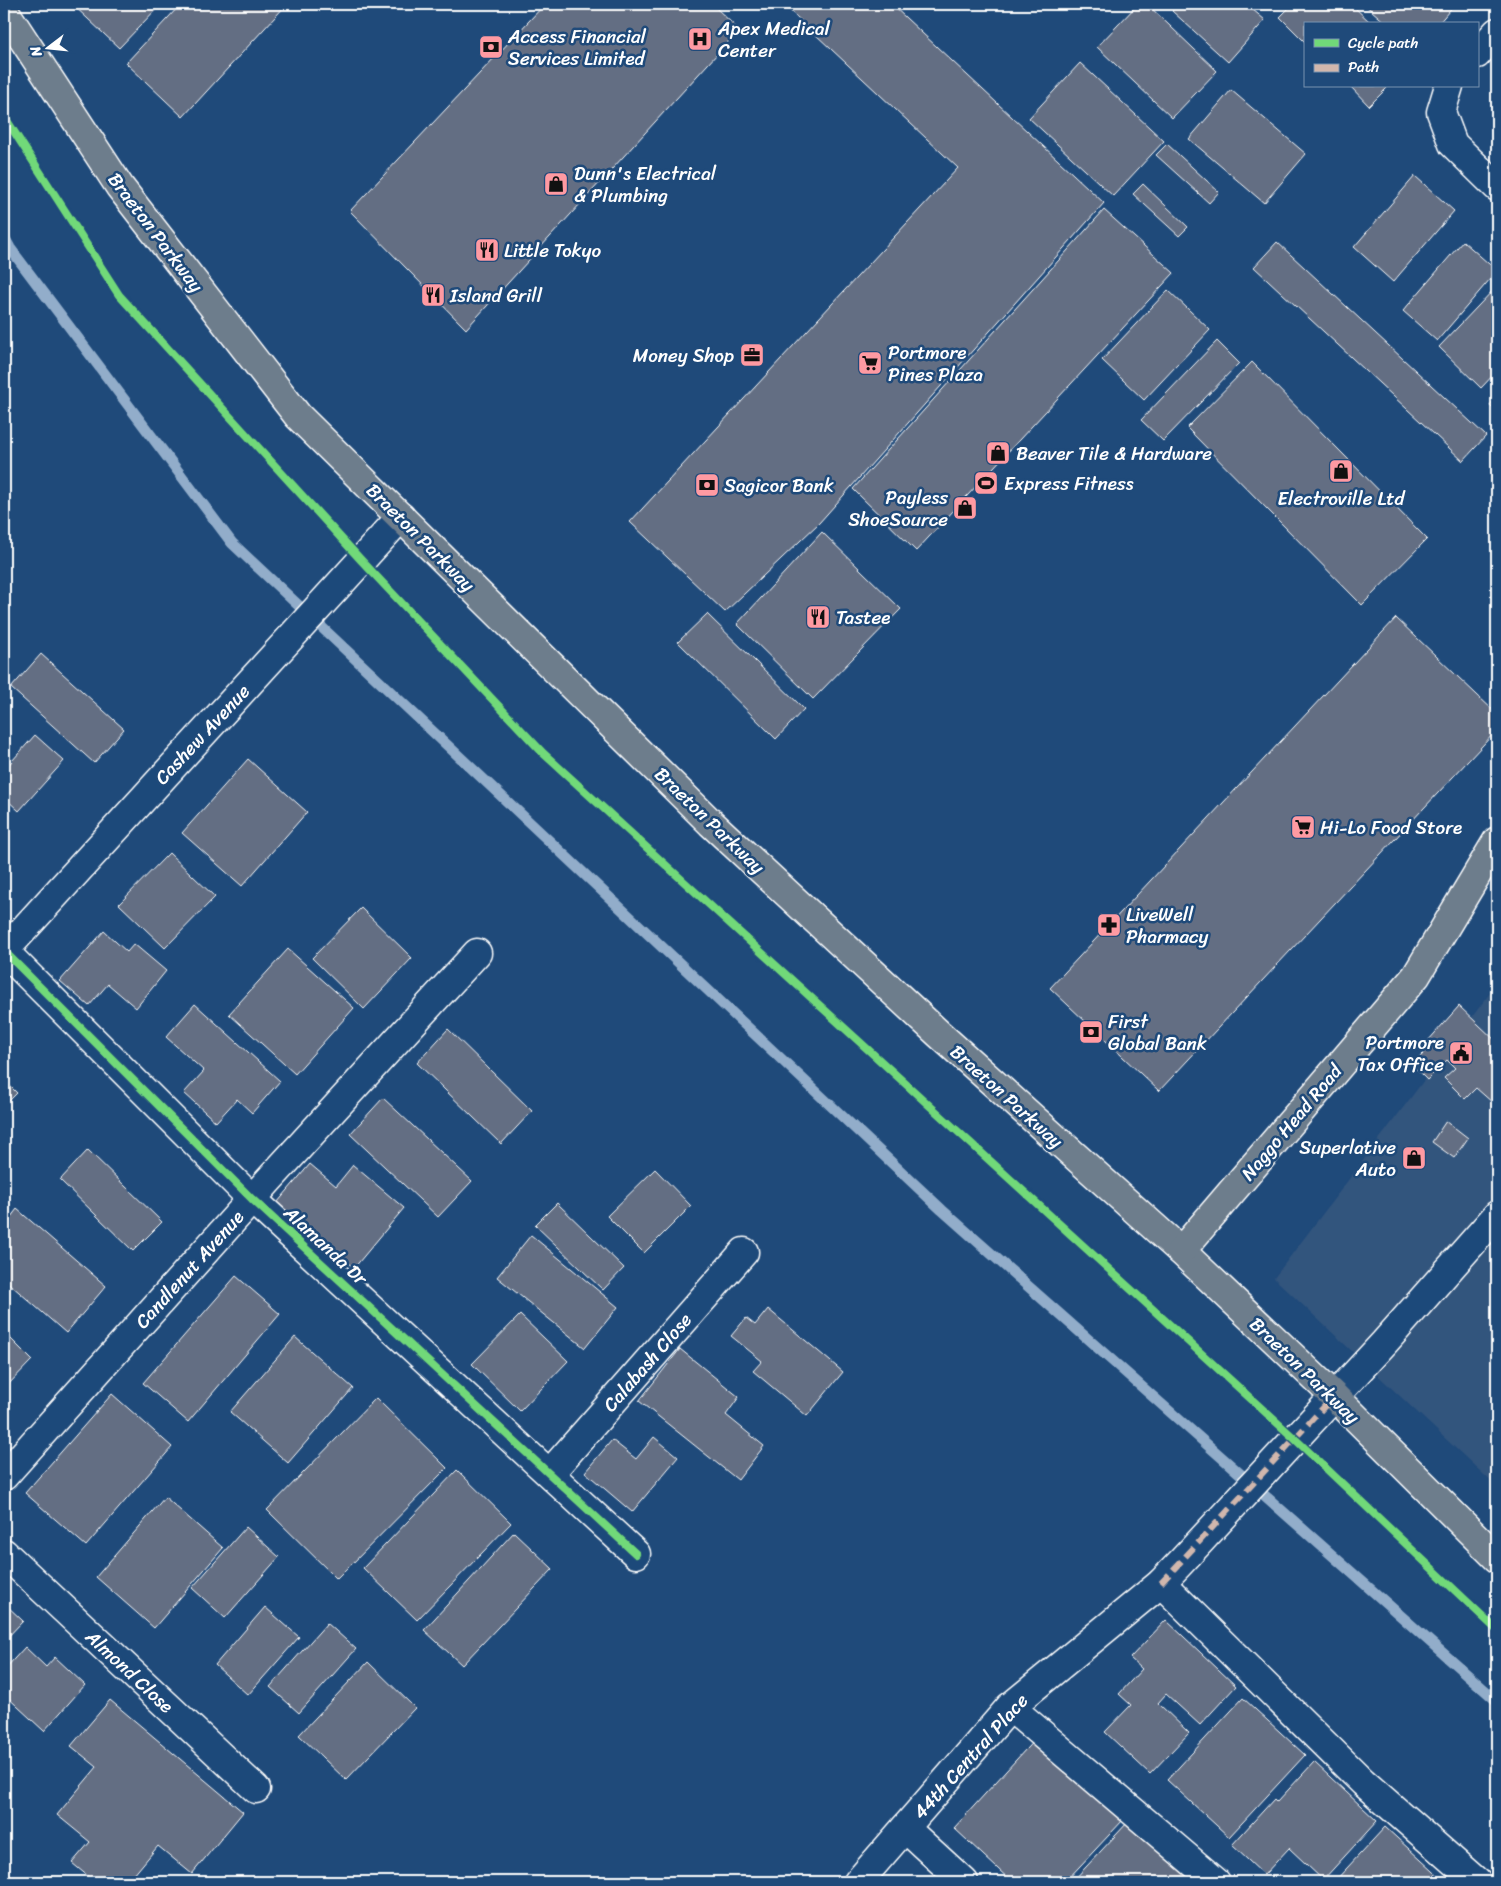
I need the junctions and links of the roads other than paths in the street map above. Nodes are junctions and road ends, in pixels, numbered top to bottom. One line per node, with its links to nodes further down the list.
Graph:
1 (4, 10): 6 (main road, Braeton Parkway)
2 (1497, 32): 3 (street)
3 (1478, 53)
4 (1448, 88): 5 (street)
5 (1497, 187)
6 (401, 517): 8 (street, Cashew Avenue); 12 (main road, Braeton Parkway)
7 (1497, 841): 12 (main road, Naggo Head Road)
8 (4, 951): 10 (street, Alamanda Dr)
9 (478, 953): 10 (street, Candlenut Avenue)
10 (252, 1199): 15 (street, Alamanda Dr); 16 (street, Candlenut Avenue)
11 (1497, 1215): 14 (street, 44th Central Place)
12 (1181, 1251): 14 (main road, Braeton Parkway)
13 (744, 1252): 15 (street, Calabash Close)
14 (1334, 1396): 19 (main road, Braeton Parkway); 20 (street, 44th Central Place)
15 (550, 1473): 18 (street, Alamanda Dr)
16 (4, 1476)
17 (4, 1554): 22 (street, Almond Close)
18 (636, 1554)
19 (1497, 1558)
20 (1161, 1583): 21 (street, 44th Central Place); 27 (street)
21 (1010, 1707): 23 (street, 44th Central Place); 26 (street)
22 (256, 1789)
23 (905, 1828): 24 (street, 44th Central Place); 25 (street)
24 (858, 1882)
25 (964, 1882)
26 (1216, 1882)
27 (1477, 1882)

